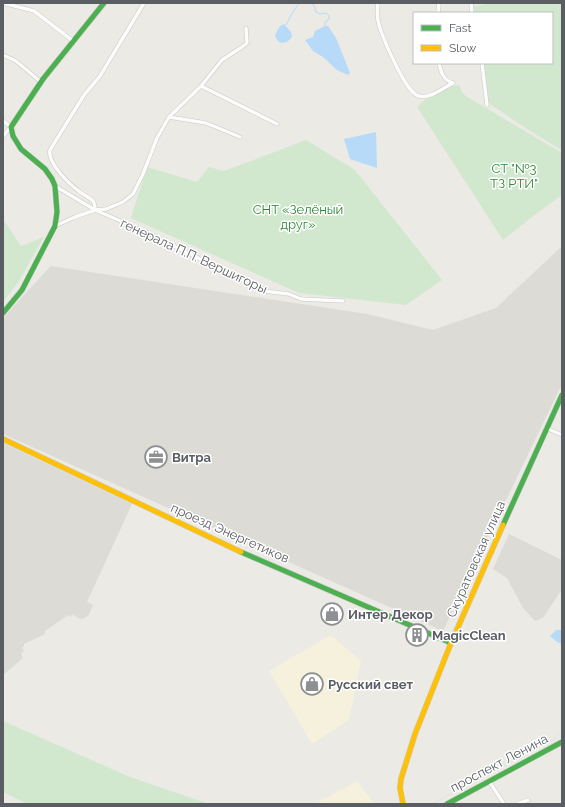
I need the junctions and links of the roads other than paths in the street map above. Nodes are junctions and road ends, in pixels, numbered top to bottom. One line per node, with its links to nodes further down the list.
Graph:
1 (3, 3): 6 (street)
2 (104, 3): 6 (street)
3 (144, 3): 20 (street)
4 (378, 3): 8 (street)
5 (246, 28): 11 (street)
6 (73, 41): 10 (street)
7 (3, 55): 10 (street)
8 (439, 64)
9 (482, 64): 12 (street)
10 (41, 82): 16 (street)
11 (201, 86): 13 (street); 15 (street)
12 (487, 105)
13 (169, 117): 18 (street); 20 (street)
14 (3, 121): 16 (street)
15 (277, 124)
16 (11, 127): 17 (street); 19 (street)
17 (3, 136)
18 (240, 137)
19 (55, 186): 20 (street, генерала П.П. Вершигоры); 21 (street)
20 (95, 210): 21 (street); 22 (street, генерала П.П. Вершигоры)
21 (55, 226): 23 (street)
22 (343, 301)
23 (3, 313)
24 (562, 395): 25 (street, Скуратовская улица)
25 (546, 428): 26 (street); 28 (street, Скуратовская улица)
26 (562, 435)
27 (3, 439): 28 (street, проезд Энергетиков)
28 (451, 643): 32 (street, Скуратовская улица)
29 (562, 742): 30 (street, проспект Ленина)
30 (489, 781): 33 (street, проспект Ленина); 34 (street)
31 (528, 800): 35 (street)
32 (403, 804)
33 (447, 804)
34 (504, 804)
35 (517, 804)

